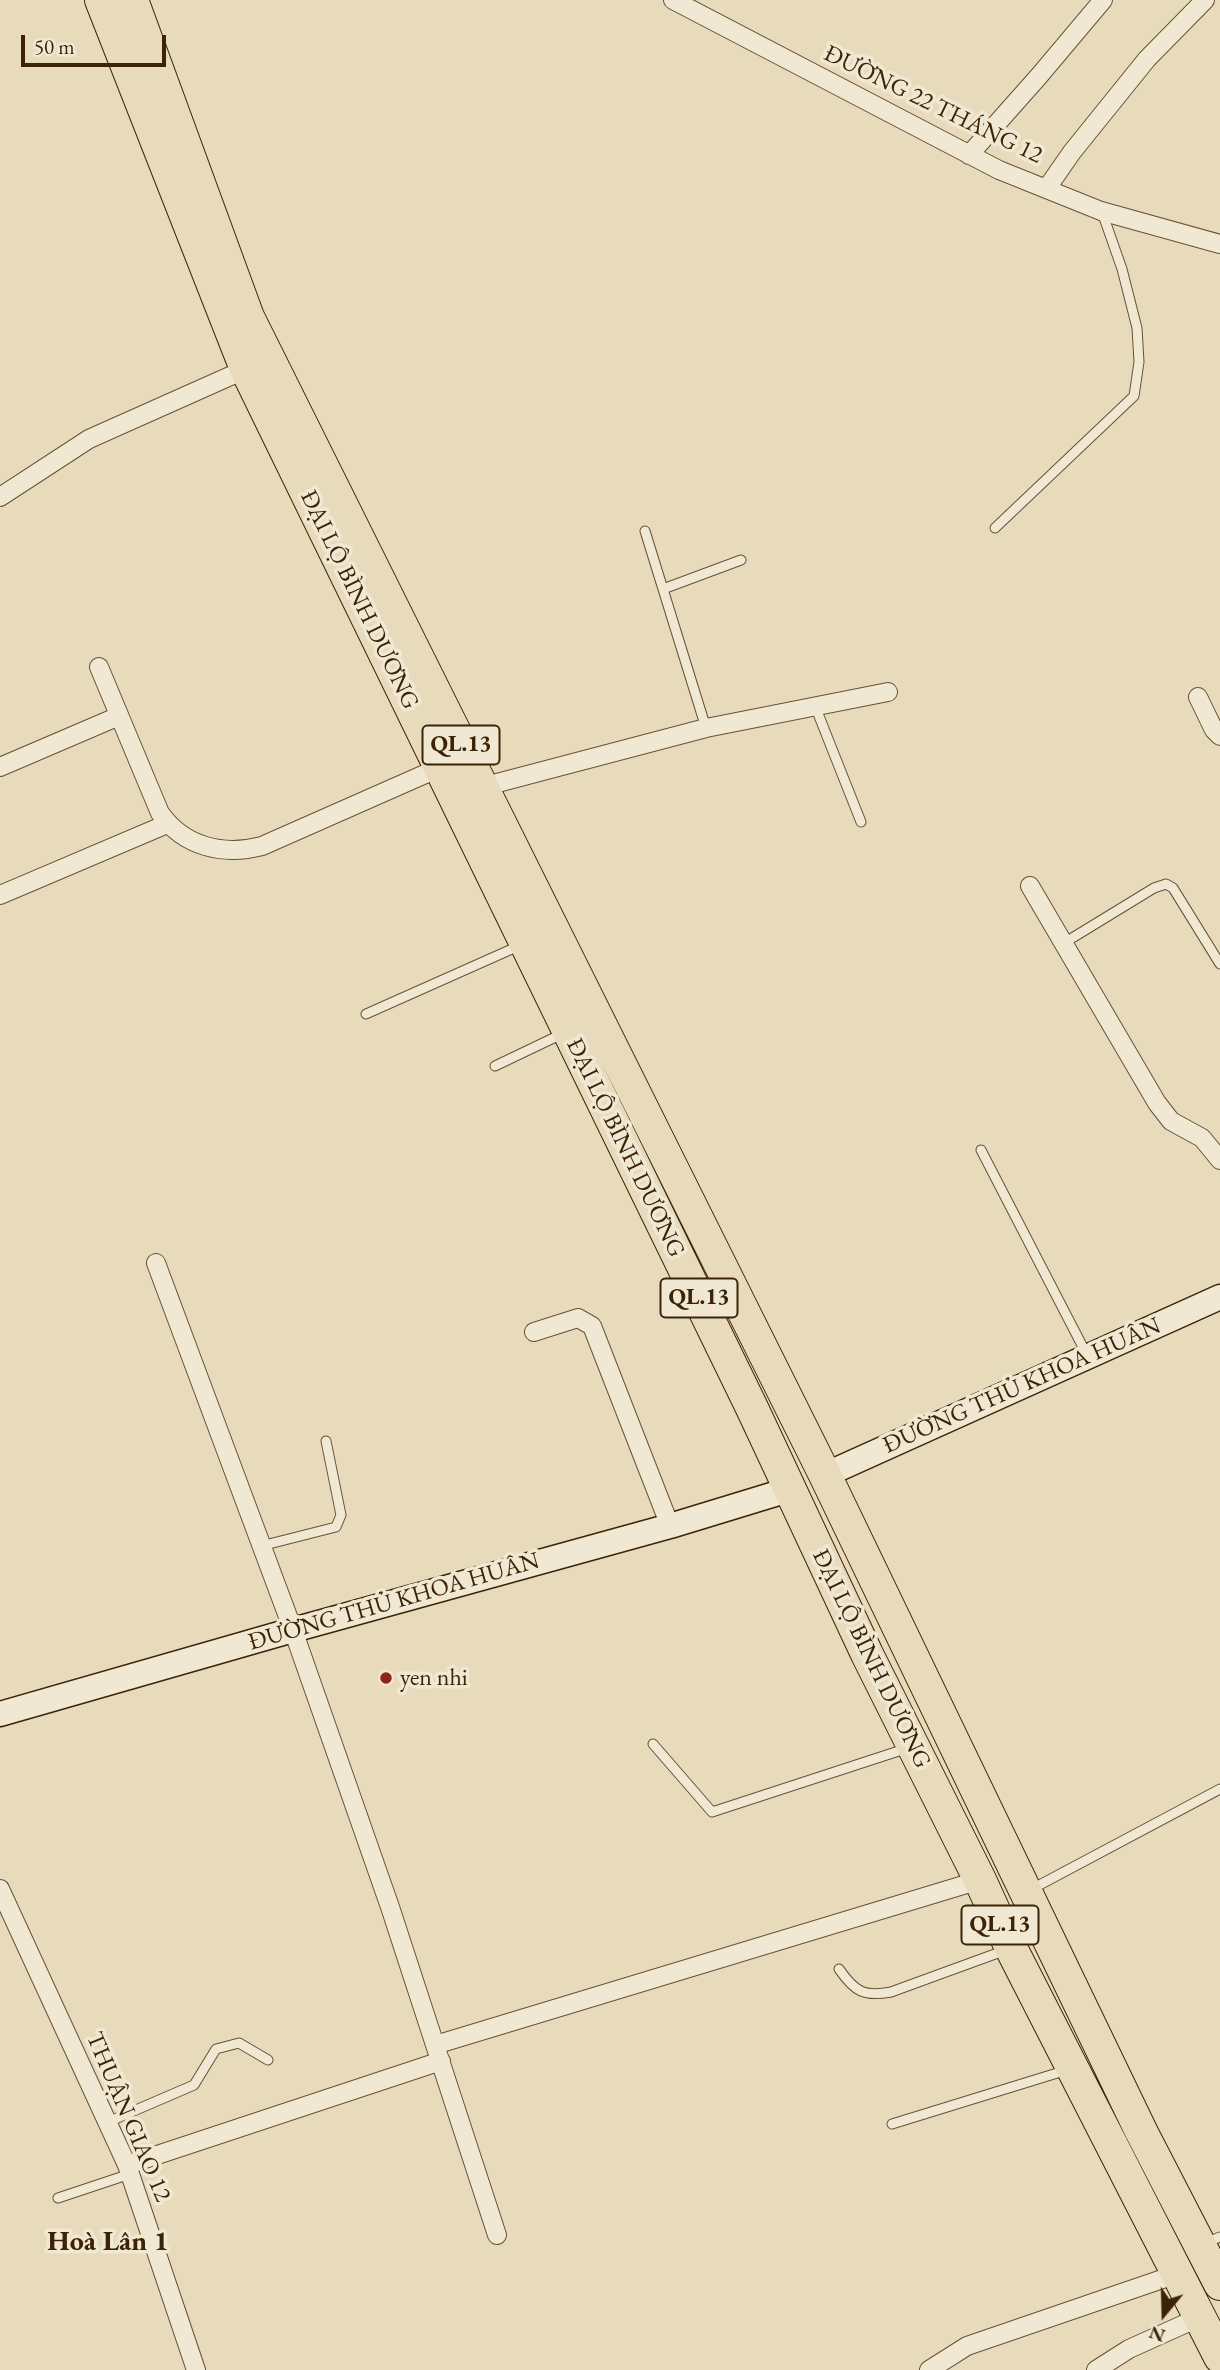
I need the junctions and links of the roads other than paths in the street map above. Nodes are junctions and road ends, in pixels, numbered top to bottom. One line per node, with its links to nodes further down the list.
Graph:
1 (101, 0): 10 (highway, ĐẠI LỘ BÌNH DƯƠNG / QL.13)
2 (132, 0): 25 (highway, ĐẠI LỘ BÌNH DƯƠNG / QL.13)
3 (673, 0): 6 (street, ĐƯỜNG 22 THÁNG 12)
4 (1103, 0): 6 (street)
5 (1205, 0): 7 (street)
6 (969, 155): 7 (street, ĐƯỜNG 22 THÁNG 12)
7 (1047, 188): 8 (street, ĐƯỜNG 22 THÁNG 12)
8 (1101, 211): 9 (street, ĐƯỜNG 22 THÁNG 12); 12 (lane)
9 (1220, 244)
10 (246, 369): 11 (street); 24 (highway, ĐẠI LỘ BÌNH DƯƠNG / QL.13)
11 (0, 497)
12 (995, 528)
13 (645, 531): 15 (lane)
14 (741, 560): 15 (lane)
15 (663, 589): 21 (lane)
16 (99, 667): 20 (street)
17 (888, 692): 19 (street)
18 (1198, 697): 22 (street)
19 (815, 706): 21 (street); 26 (lane)
20 (119, 716): 23 (street); 27 (street)
21 (706, 728): 25 (street)
22 (1220, 736)
23 (0, 767)
24 (441, 767): 27 (street); 30 (highway, ĐẠI LỘ BÌNH DƯƠNG / QL.13)
25 (482, 787): 43 (highway, ĐẠI LỘ BÌNH DƯƠNG / QL.13)
26 (861, 821)
27 (167, 824): 29 (street)
28 (1030, 886): 31 (street)
29 (0, 895)
30 (526, 943): 33 (lane); 34 (highway, ĐẠI LỘ BÌNH DƯƠNG / QL.13)
31 (1064, 943): 32 (lane); 37 (street)
32 (1220, 964)
33 (366, 1014)
34 (568, 1031): 35 (lane); 44 (highway, ĐẠI LỘ BÌNH DƯƠNG / QL.13)
35 (495, 1066)
36 (981, 1150): 41 (lane)
37 (1220, 1160)
38 (156, 1263): 46 (street)
39 (1220, 1297): 41 (main road, ĐƯỜNG THỦ KHOA HUÂN)
40 (534, 1332): 45 (street)
41 (1087, 1357): 43 (main road, ĐƯỜNG THỦ KHOA HUÂN)
42 (326, 1441): 46 (lane)
43 (825, 1475): 44 (highway); 54 (highway, ĐẠI LỘ BÌNH DƯƠNG / QL.13)
44 (788, 1489): 45 (main road, ĐƯỜNG THỦ KHOA HUÂN); 50 (highway, ĐẠI LỘ BÌNH DƯƠNG / QL.13)
45 (670, 1526): 47 (main road, ĐƯỜNG THỦ KHOA HUÂN)
46 (261, 1546): 47 (street)
47 (293, 1630): 48 (main road, ĐƯỜNG THỦ KHOA HUÂN); 58 (street)
48 (0, 1714)
49 (653, 1744): 50 (lane)
50 (913, 1746): 52 (highway, ĐẠI LỘ BÌNH DƯƠNG / QL.13)
51 (1220, 1789): 54 (lane)
52 (979, 1880): 56 (highway, ĐẠI LỘ BÌNH DƯƠNG / QL.13); 58 (street)
53 (0, 1889): 55 (street, THUẬN GIAO 12)
54 (1025, 1893): 66 (highway, ĐẠI LỘ BÌNH DƯƠNG / QL.13)
55 (7, 1923): 61 (street, THUẬN GIAO 12)
56 (1011, 1948): 57 (lane); 60 (highway, ĐẠI LỘ BÌNH DƯƠNG / QL.13)
57 (839, 1969)
58 (438, 2053): 63 (street); 65 (street)
59 (268, 2060): 61 (lane)
60 (1072, 2069): 62 (lane); 67 (highway, ĐẠI LỘ BÌNH DƯƠNG / QL.13)
61 (108, 2122): 63 (street, THUẬN GIAO 12)
62 (892, 2124)
63 (129, 2169): 64 (lane); 71 (street, THUẬN GIAO 12)
64 (58, 2198)
65 (497, 2235)
66 (1210, 2241): 68 (highway, ĐẠI LỘ BÌNH DƯƠNG / QL.13)
67 (1177, 2274): 69 (highway, ĐẠI LỘ BÌNH DƯƠNG / QL.13); 72 (street)
68 (1220, 2284)
69 (1200, 2317): 70 (highway, ĐẠI LỘ BÌNH DƯƠNG / QL.13); 73 (street)
70 (1220, 2357)
71 (196, 2370)
72 (930, 2370)
73 (1096, 2370)

